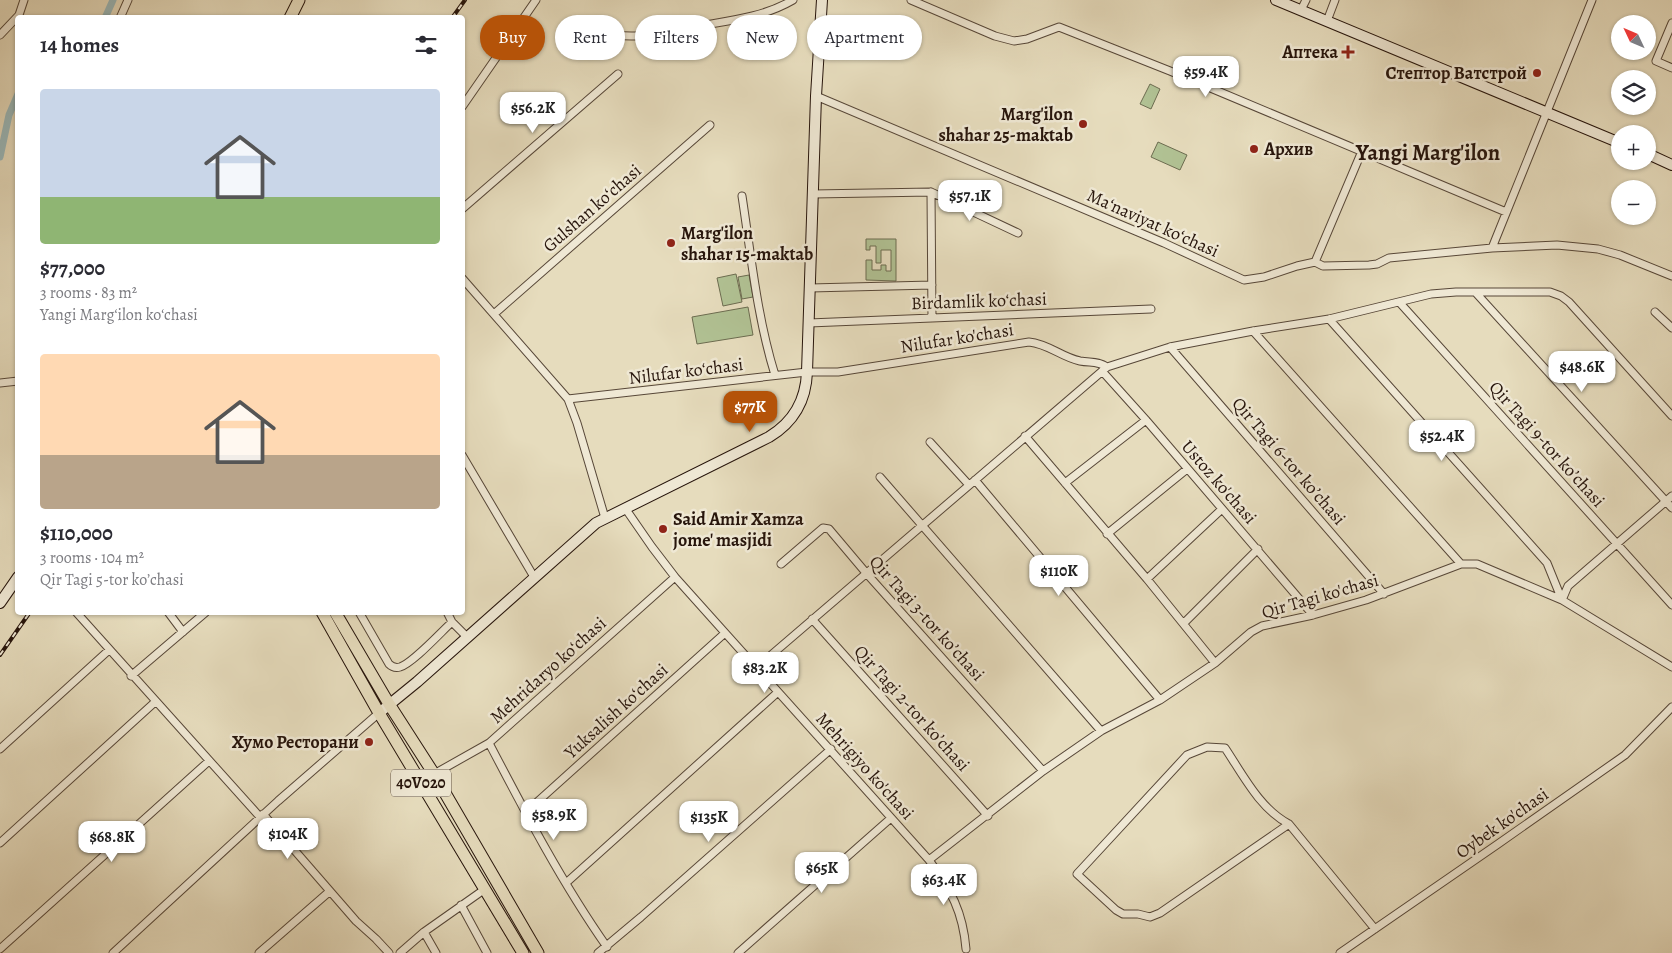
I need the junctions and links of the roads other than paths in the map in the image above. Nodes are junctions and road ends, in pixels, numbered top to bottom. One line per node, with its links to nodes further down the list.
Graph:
1 (24, 0): 14 (street)
2 (128, 0): 15 (street)
3 (292, 0): 16 (main road)
4 (299, 0): 17 (main road)
5 (536, 0): 26 (street)
6 (793, 0): 22 (street)
7 (822, 0): 25 (main road)
8 (911, 0): 30 (street)
9 (1276, 0): 13 (main road)
10 (1306, 0): 13 (street)
11 (1335, 0): 19 (street)
12 (1592, 0): 27 (street)
13 (1301, 10): 19 (main road)
14 (18, 15)
15 (121, 15)
16 (284, 15)
17 (292, 15)
18 (15, 18): 21 (street)
19 (1327, 21): 27 (main road)
20 (1672, 23): 23 (street)
21 (0, 35)
22 (625, 36)
23 (1672, 68)
24 (618, 74): 36 (street)
25 (816, 96): 34 (main road); 40 (street, Maʻnaviyat koʻchasi)
26 (465, 103)
27 (1546, 112): 29 (main road); 37 (street)
28 (710, 126): 49 (street, Gulshan koʻchasi)
29 (1611, 139)
30 (1362, 151): 37 (street); 40 (street)
31 (1656, 157): 32 (main road)
32 (1672, 164)
33 (931, 192): 34 (street); 38 (street); 43 (street)
34 (813, 194): 44 (main road)
35 (742, 196): 58 (street)
36 (465, 206)
37 (1506, 212): 39 (street)
38 (1018, 234)
39 (1492, 248): 40 (street, Maʻnaviyat koʻchasi); 41 (street, Maʻnaviyat koʻchasi)
40 (1315, 262)
41 (1672, 276)
42 (465, 281): 49 (street)
43 (932, 285): 44 (street); 50 (street)
44 (810, 288): 52 (main road)
45 (1476, 293): 46 (street); 62 (street); 72 (street)
46 (1400, 302): 51 (street); 79 (street, Qir Tagi 9-tor koʼchasi)
47 (1151, 309): 50 (street, Birdamlik koʻchasi)
48 (1655, 312): 53 (street)
49 (494, 314): 61 (street)
50 (932, 318): 52 (street, Birdamlik koʻchasi)
51 (1329, 319): 54 (street); 89 (street)
52 (809, 323): 57 (main road)
53 (1672, 328)
54 (1253, 331): 55 (street); 82 (street)
55 (1170, 347): 56 (street); 88 (street, Qir Tagi 6-tor koʼchasi)
56 (1104, 369): 57 (street, Nilufar ko'chasi); 63 (street, Ustoz ko'chasi); 64 (street)
57 (807, 372): 58 (street, Nilufar koʻchasi); 73 (main road)
58 (775, 375): 61 (street, Nilufar koʻchasi)
59 (15, 381): 60 (street)
60 (0, 383)
61 (568, 399): 76 (street)
62 (1672, 416)
63 (1146, 420): 67 (street, Ustoz ko'chasi); 70 (street)
64 (1025, 436): 69 (street); 70 (street)
65 (930, 442): 69 (street)
66 (465, 460): 84 (street)
67 (1187, 469): 75 (street, Ustoz ko'chasi); 78 (street)
68 (880, 477): 77 (street)
69 (972, 483): 77 (street); 112 (street)
70 (1065, 483): 78 (street)
71 (1672, 496): 72 (street)
72 (1666, 501): 74 (street); 79 (street)
73 (625, 508): 76 (main road); 85 (street, Mehrigiyo ko'chasi)
74 (1672, 508)
75 (1222, 509): 80 (street, Ustoz ko'chasi); 86 (street)
76 (605, 518): 84 (main road)
77 (923, 526): 83 (street); 117 (street)
78 (1108, 534): 86 (street)
79 (1616, 543): 89 (street); 91 (street, Qir Tagi 9-tor koʼchasi)
80 (1258, 549): 99 (street, Ustoz ko'chasi); 102 (street)
81 (781, 564): 83 (street, Qir Tagi 3-tor koʼchasi)
82 (1461, 564): 88 (street, Qir Tagi ko'chasi); 89 (street, Qir Tagi ko'chasi)
83 (867, 574): 100 (street); 122 (street, Qir Tagi 3-tor koʼchasi)
84 (534, 577): 105 (main road)
85 (675, 577): 104 (street, Mehrigiyo ko'chasi); 118 (street, Mehridaryo koʻchasi)
86 (1147, 579): 102 (street)
87 (15, 581): 90 (main road)
88 (1384, 594): 99 (street, Qir Tagi ko'chasi)
89 (1562, 600): 108 (street, Qir Tagi ko'chasi)
90 (0, 603)
91 (1672, 604)
92 (79, 615): 106 (street)
93 (170, 615): 103 (street)
94 (203, 615): 103 (street)
95 (324, 615): 116 (main road, 40V020)
96 (337, 615): 114 (main road, 40V020)
97 (361, 615): 101 (street)
98 (448, 615): 101 (street)
99 (1313, 615): 107 (street, Qir Tagi ko'chasi)
100 (812, 619): 109 (street); 126 (street, Qir Tagi 2-tor koʼchasi)
101 (452, 622): 105 (street)
102 (1184, 622): 107 (street)
103 (183, 632): 110 (street)
104 (726, 633): 109 (street, Mehrigiyo ko'chasi); 124 (street, Yuksalish koʻchasi)
105 (467, 637): 114 (main road)
106 (109, 650): 110 (street); 119 (street)
107 (1215, 662): 112 (street, Qir Tagi ko'chasi)
108 (1672, 667)
109 (756, 668): 111 (street, Mehrigiyo ko'chasi)
110 (132, 676): 113 (street)
111 (778, 692): 120 (street, Mehrigiyo ko'chasi); 131 (street)
112 (1160, 700): 117 (street, Qir Tagi ko'chasi)
113 (155, 702): 121 (street); 129 (street)
114 (389, 704): 116 (main road); 123 (main road, 40V020)
115 (1671, 710): 135 (street, Oybek ko'chasi)
116 (379, 713): 125 (street); 132 (main road, 40V020)
117 (1101, 731): 122 (street, Qir Tagi ko'chasi)
118 (489, 742): 123 (street, Mehridaryo koʻchasi); 124 (street)
119 (0, 749)
120 (830, 749): 127 (street, Mehrigiyo ko'chasi); 137 (street)
121 (209, 760): 125 (street); 138 (street)
122 (1043, 772): 126 (street, Qir Tagi ko'chasi)
123 (434, 774): 147 (main road, 40V020)
124 (526, 812): 131 (street)
125 (261, 816): 133 (street); 140 (street)
126 (988, 816): 130 (street, Qir Tagi ko'chasi)
127 (891, 818): 130 (street, Mehrigiyo ko'chasi); 149 (street)
128 (1289, 824): 128 (street); 135 (street)
129 (0, 843)
130 (929, 860): 139 (street, Mehrigiyo ko'chasi)
131 (566, 883): 137 (street)
132 (485, 889): 134 (street); 146 (main road, 40V020)
133 (330, 891): 141 (street); 142 (street)
134 (461, 905): 136 (street); 145 (street)
135 (1375, 929): 150 (street, Oybek ko'chasi)
136 (424, 932): 143 (street); 144 (street)
137 (607, 946): 148 (street)
138 (0, 949)
139 (966, 949)
140 (113, 953)
141 (259, 953)
142 (389, 953)
143 (400, 953)
144 (436, 953)
145 (487, 953)
146 (523, 953)
147 (538, 953)
148 (598, 953)
149 (738, 953)
150 (1340, 953)

